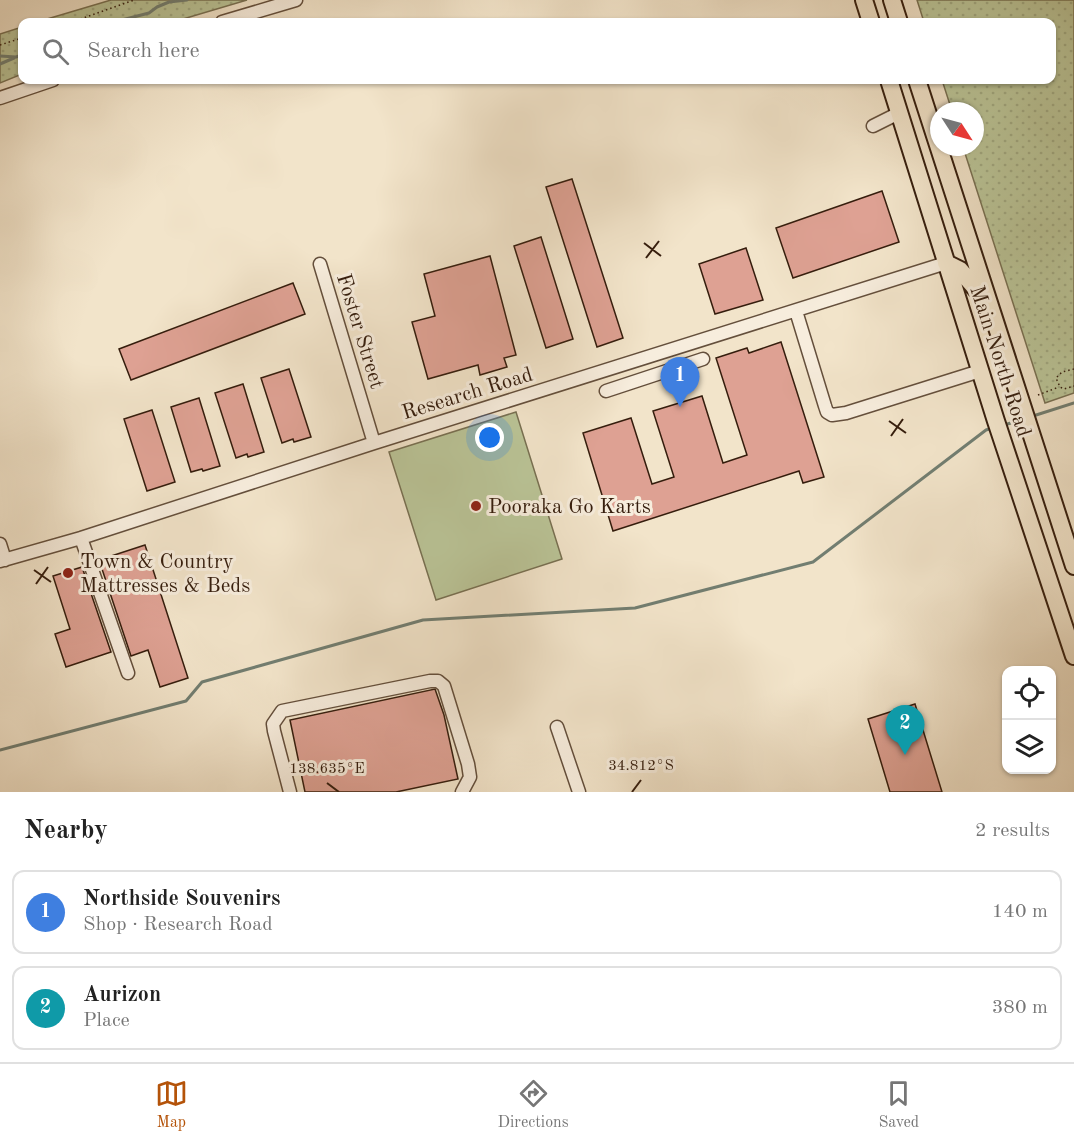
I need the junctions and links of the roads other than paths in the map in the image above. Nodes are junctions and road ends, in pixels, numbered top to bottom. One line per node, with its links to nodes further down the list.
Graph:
1 (296, 0): 4 (street)
2 (864, 0): 5 (highway)
3 (892, 0): 6 (highway)
4 (235, 18)
5 (870, 18)
6 (898, 18)
7 (41, 84): 10 (street)
8 (890, 84): 11 (highway, Main North Road)
9 (918, 84): 13 (highway, Main North Road)
10 (0, 98)
11 (899, 113): 12 (street); 14 (highway, Main North Road)
12 (873, 126)
13 (963, 223): 14 (highway); 16 (highway, Main North Road)
14 (946, 263): 16 (highway); 17 (street, Research Road); 22 (highway, Main North Road)
15 (320, 264): 25 (street, Foster Street)
16 (988, 303): 29 (highway, Main North Road)
17 (796, 310): 18 (street, Research Road); 22 (street)
18 (682, 346): 20 (street); 21 (street, Research Road)
19 (704, 359): 20 (street)
20 (688, 364): 23 (street)
21 (622, 365): 23 (street); 25 (street, Research Road)
22 (981, 371): 30 (highway, Main North Road)
23 (628, 384): 24 (street)
24 (606, 391)
25 (374, 443): 26 (street, Research Road)
26 (81, 538): 28 (street, Research Road); 31 (street)
27 (0, 544): 28 (street)
28 (2, 560)
29 (1074, 566)
30 (1074, 656)
31 (128, 673)
32 (557, 726): 35 (street)
33 (290, 792): 34 (street)
34 (462, 792)
35 (579, 792)

